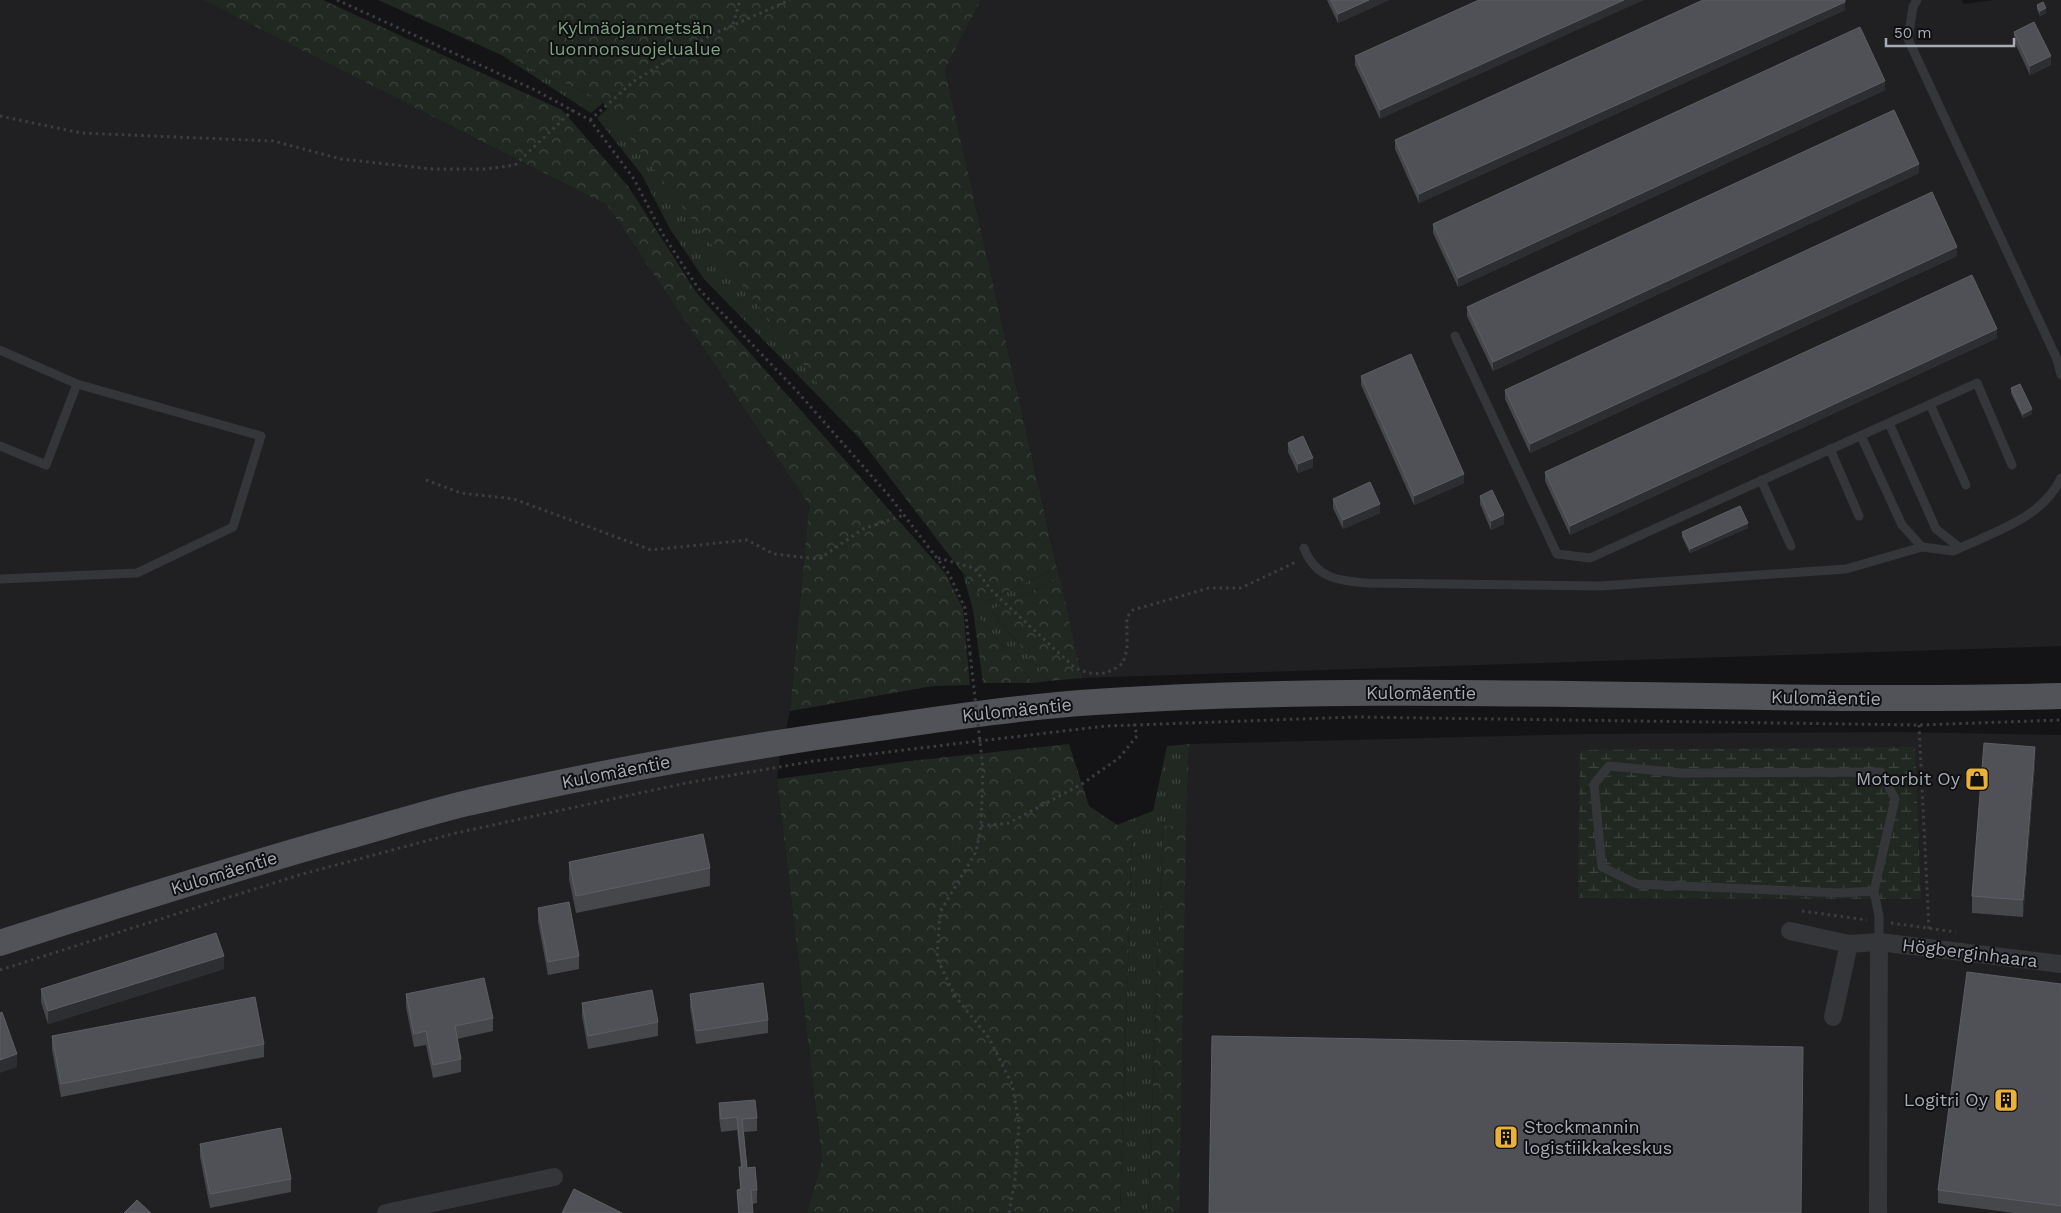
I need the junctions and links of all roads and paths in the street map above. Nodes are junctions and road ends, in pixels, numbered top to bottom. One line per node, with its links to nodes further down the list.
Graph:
1 (337, 0): 6 (path)
2 (740, 0): 5 (path)
3 (790, 0): 5 (path)
4 (1917, 0): 11 (lane)
5 (733, 25): 8 (path)
6 (573, 110): 7 (path); 8 (path)
7 (0, 116)
8 (590, 120): 23 (path)
9 (1455, 336): 21 (lane)
10 (0, 350): 12 (lane)
11 (2061, 375)
12 (77, 384): 16 (lane); 30 (lane)
13 (1930, 404): 14 (lane); 18 (lane); 22 (lane)
14 (1889, 423): 15 (lane); 27 (lane)
15 (1861, 436): 17 (lane); 26 (lane)
16 (0, 446)
17 (1830, 449): 21 (lane); 24 (lane)
18 (2012, 464)
19 (2061, 478): 27 (lane)
20 (426, 480): 23 (path)
21 (1761, 480): 25 (lane)
22 (1966, 485)
23 (904, 515): 29 (path)
24 (1859, 516)
25 (1791, 546)
26 (1922, 547): 27 (lane); 28 (lane)
27 (1960, 548)
28 (1306, 552): 29 (path)
29 (937, 558): 35 (path, bridge)
30 (0, 579)
31 (2061, 696): 32 (main road, Kulomäentie)
32 (1133, 712): 34 (path); 35 (path); 43 (main road, Kulomäentie); 46 (path)
33 (2061, 720): 34 (path)
34 (1919, 725): 39 (path)
35 (981, 826): 50 (path)
36 (1874, 891): 36 (lane); 38 (lane)
37 (1802, 911): 38 (path)
38 (1879, 922): 39 (path); 42 (lane)
39 (1929, 928): 41 (path)
40 (1790, 931): 44 (street, Högberginhaara)
41 (1959, 933)
42 (1879, 942): 44 (street, Högberginhaara); 45 (street, Högberginhaara); 51 (street)
43 (0, 943)
44 (1849, 944): 47 (street)
45 (2061, 964)
46 (0, 970)
47 (1832, 1017)
48 (554, 1177): 49 (street)
49 (386, 1213)
50 (1009, 1213)
51 (1878, 1213)

